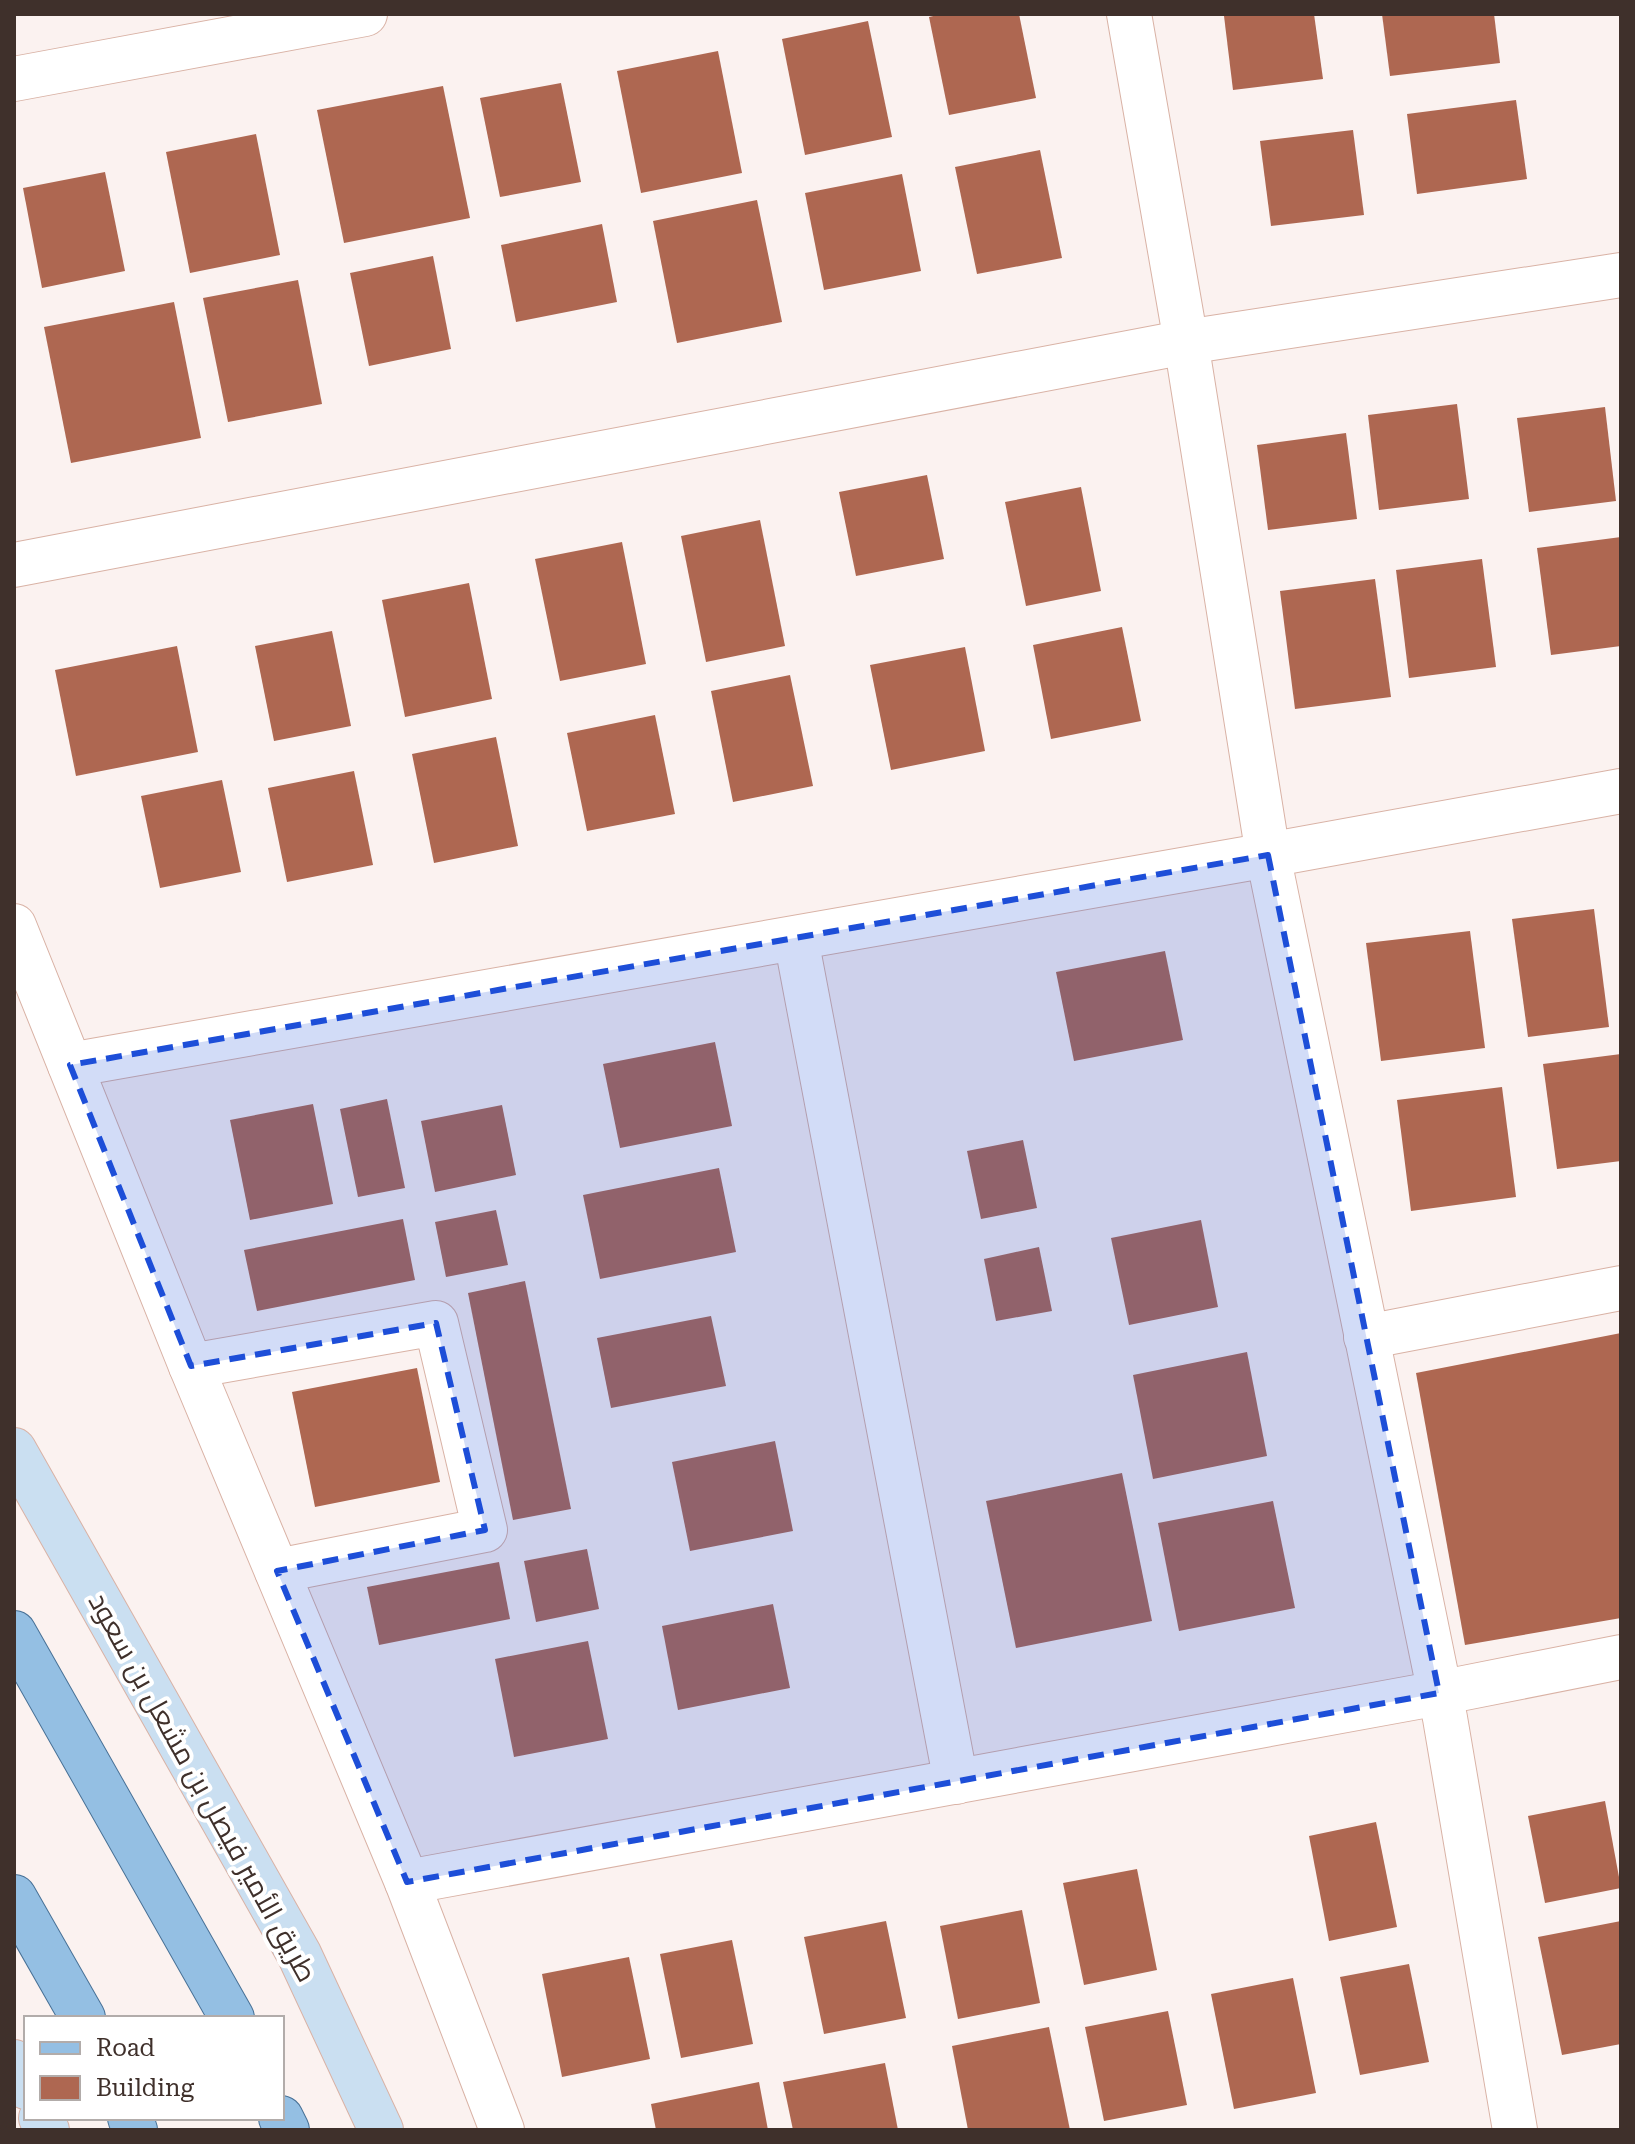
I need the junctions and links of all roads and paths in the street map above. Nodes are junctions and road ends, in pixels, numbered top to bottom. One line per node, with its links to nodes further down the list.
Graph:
1 (365, 14): 3 (street)
2 (1129, 14): 5 (street)
3 (14, 79)
4 (1621, 275): 5 (street)
5 (1186, 342): 6 (street); 8 (street)
6 (14, 565)
7 (1621, 791): 8 (street)
8 (1268, 855): 10 (street); 13 (street)
9 (14, 926): 11 (street)
10 (796, 939): 11 (street); 20 (street)
11 (70, 1065): 14 (street)
12 (1621, 1288): 13 (street)
13 (1366, 1337): 19 (street)
14 (191, 1366): 16 (street); 16 (street)
15 (14, 1450): 27 (main road, طريق الأمير فيصل بن مشعل بن سعود)
16 (277, 1571): 21 (street)
17 (14, 1633): 24 (main road)
18 (1621, 1657): 19 (street)
19 (1439, 1693): 20 (street); 29 (street)
20 (956, 1782): 21 (street)
21 (407, 1882): 28 (street)
22 (14, 1897): 23 (main road)
23 (82, 2016)
24 (231, 2016)
25 (14, 2062): 26 (main road)
26 (24, 2083)
27 (381, 2130)
28 (502, 2130)
29 (1515, 2130)

